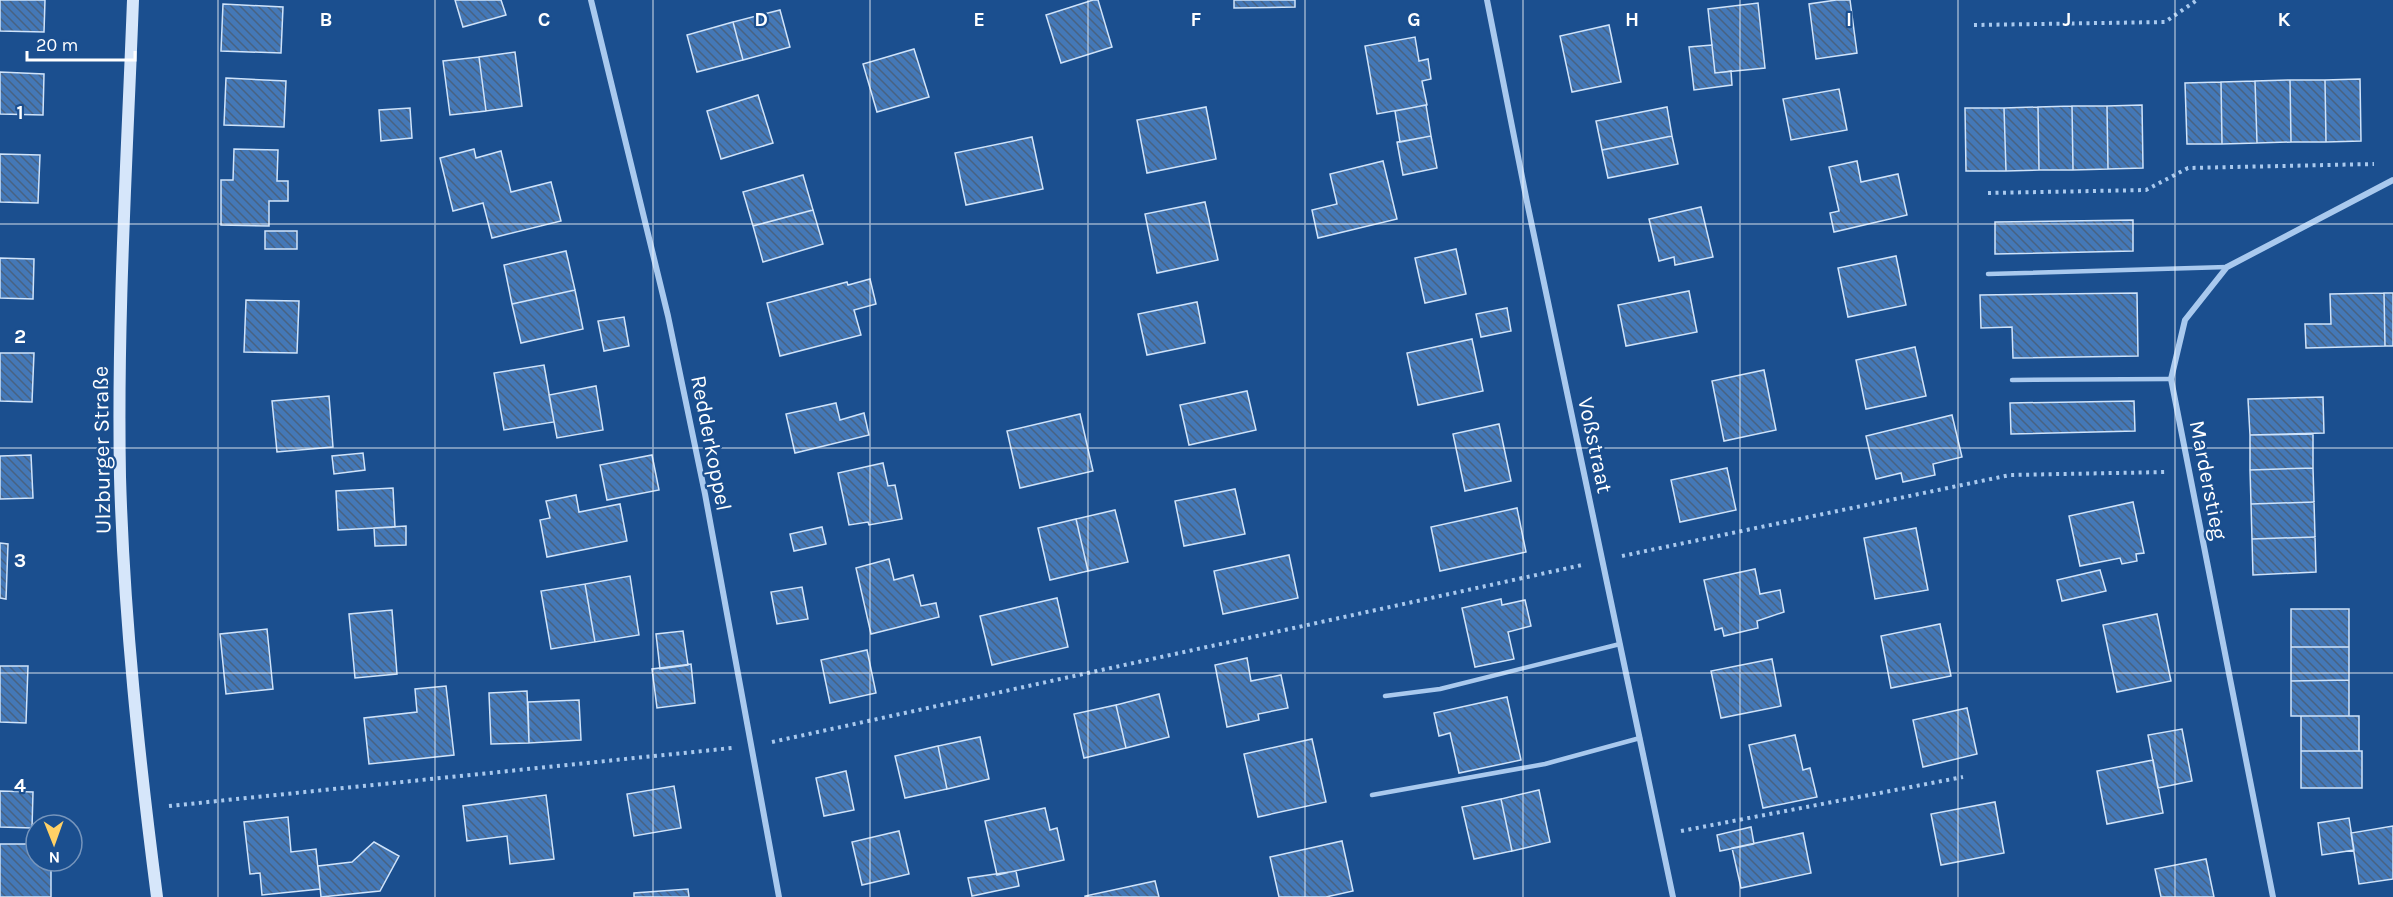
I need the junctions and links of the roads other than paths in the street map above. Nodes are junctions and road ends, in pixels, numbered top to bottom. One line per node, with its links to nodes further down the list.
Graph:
1 (133, 0): 13 (main road, Ulzburger Straße)
2 (591, 0): 14 (street, Redderkoppel)
3 (1487, 0): 9 (street, Voßstraat)
4 (2393, 180): 5 (street, Marderstieg)
5 (2227, 267): 6 (lane); 7 (street, Marderstieg)
6 (1988, 274)
7 (2171, 379): 8 (lane); 16 (street, Marderstieg)
8 (2012, 380)
9 (1620, 644): 10 (lane); 11 (street, Voßstraat)
10 (1385, 696)
11 (1640, 738): 12 (lane); 15 (street, Voßstraat)
12 (1372, 795)
13 (157, 897)
14 (779, 897)
15 (1673, 897)
16 (2273, 897)

